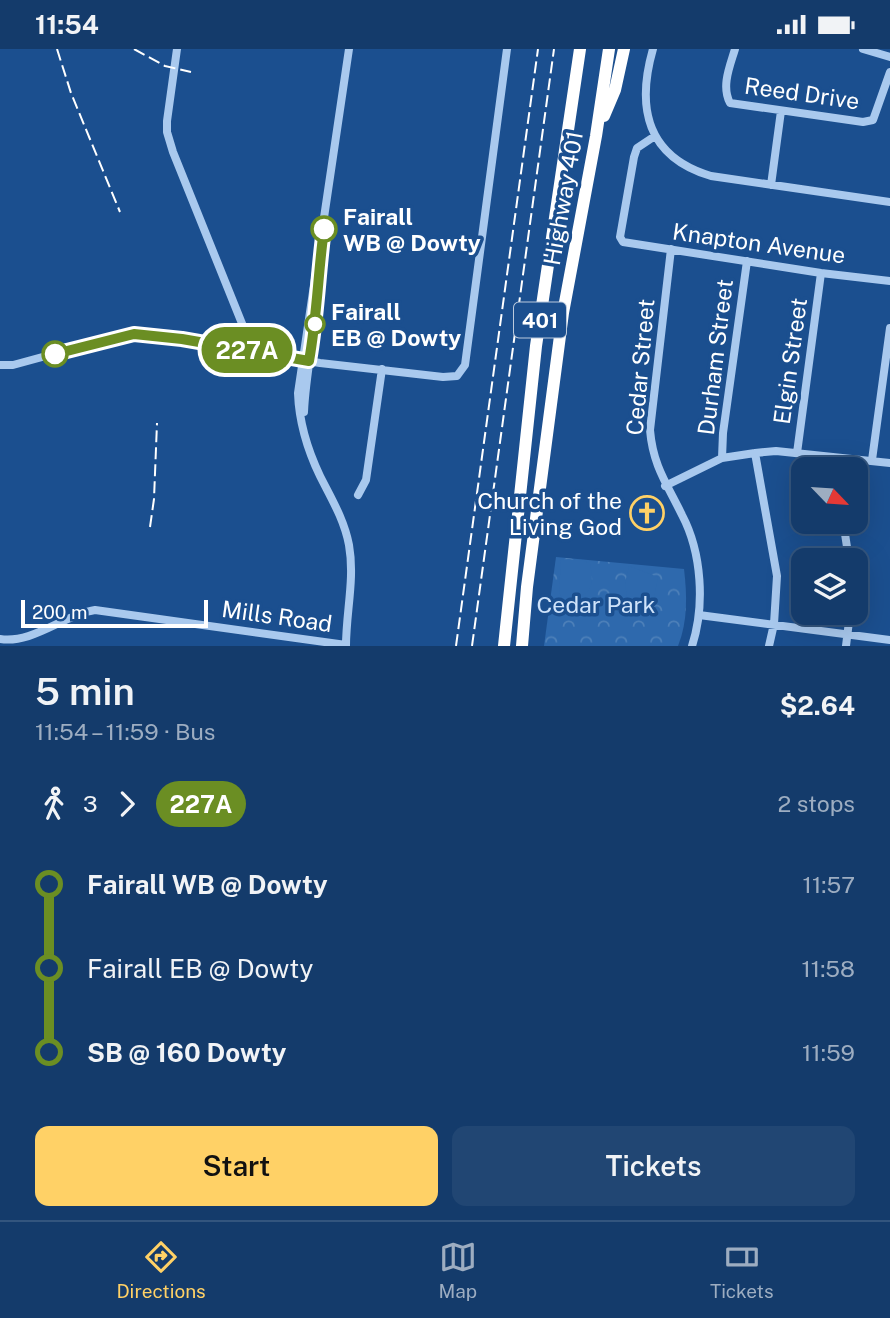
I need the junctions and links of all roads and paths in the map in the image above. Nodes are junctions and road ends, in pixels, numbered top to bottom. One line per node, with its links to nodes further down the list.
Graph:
1 (177, 49): 22 (street)
2 (349, 49): 23 (street)
3 (507, 49): 25 (street)
4 (580, 49): 42 (highway, Highway 401 / 401)
5 (609, 49): 13 (highway, Highway 401 / 401)
6 (624, 49): 13 (highway)
7 (653, 49): 14 (street)
8 (735, 49): 12 (street, Reed Drive)
9 (863, 49): 10 (street)
10 (890, 57)
11 (890, 72): 12 (street, Reed Drive)
12 (781, 111): 15 (street)
13 (596, 136): 43 (highway, Highway 401 / 401)
14 (655, 136): 15 (street); 17 (street, Knapton Avenue)
15 (771, 185): 16 (street)
16 (890, 202)
17 (671, 249): 18 (street, Knapton Avenue); 33 (street, Cedar Street)
18 (747, 261): 19 (street, Knapton Avenue); 29 (street, Durham Street)
19 (821, 273): 20 (street, Knapton Avenue); 27 (street, Elgin Street)
20 (890, 281)
21 (890, 328): 31 (street)
22 (243, 349): 23 (street); 24 (street)
23 (305, 361): 25 (street); 41 (street)
24 (0, 365)
25 (382, 369): 34 (street)
26 (755, 453): 27 (street); 29 (street); 36 (street)
27 (797, 453): 28 (street)
28 (827, 457)
29 (722, 458): 33 (street)
30 (868, 460): 31 (street)
31 (872, 460): 32 (street)
32 (890, 463)
33 (665, 486): 35 (street, Cedar Street)
34 (358, 495)
35 (699, 615): 36 (street); 44 (street, Cedar Street)
36 (774, 624): 38 (street); 45 (street)
37 (849, 625): 38 (street)
38 (848, 635): 40 (street); 46 (street)
39 (0, 639): 41 (street, Mills Road)
40 (890, 641)
41 (346, 646)
42 (504, 646)
43 (522, 646)
44 (692, 646)
45 (769, 646)
46 (846, 646)

